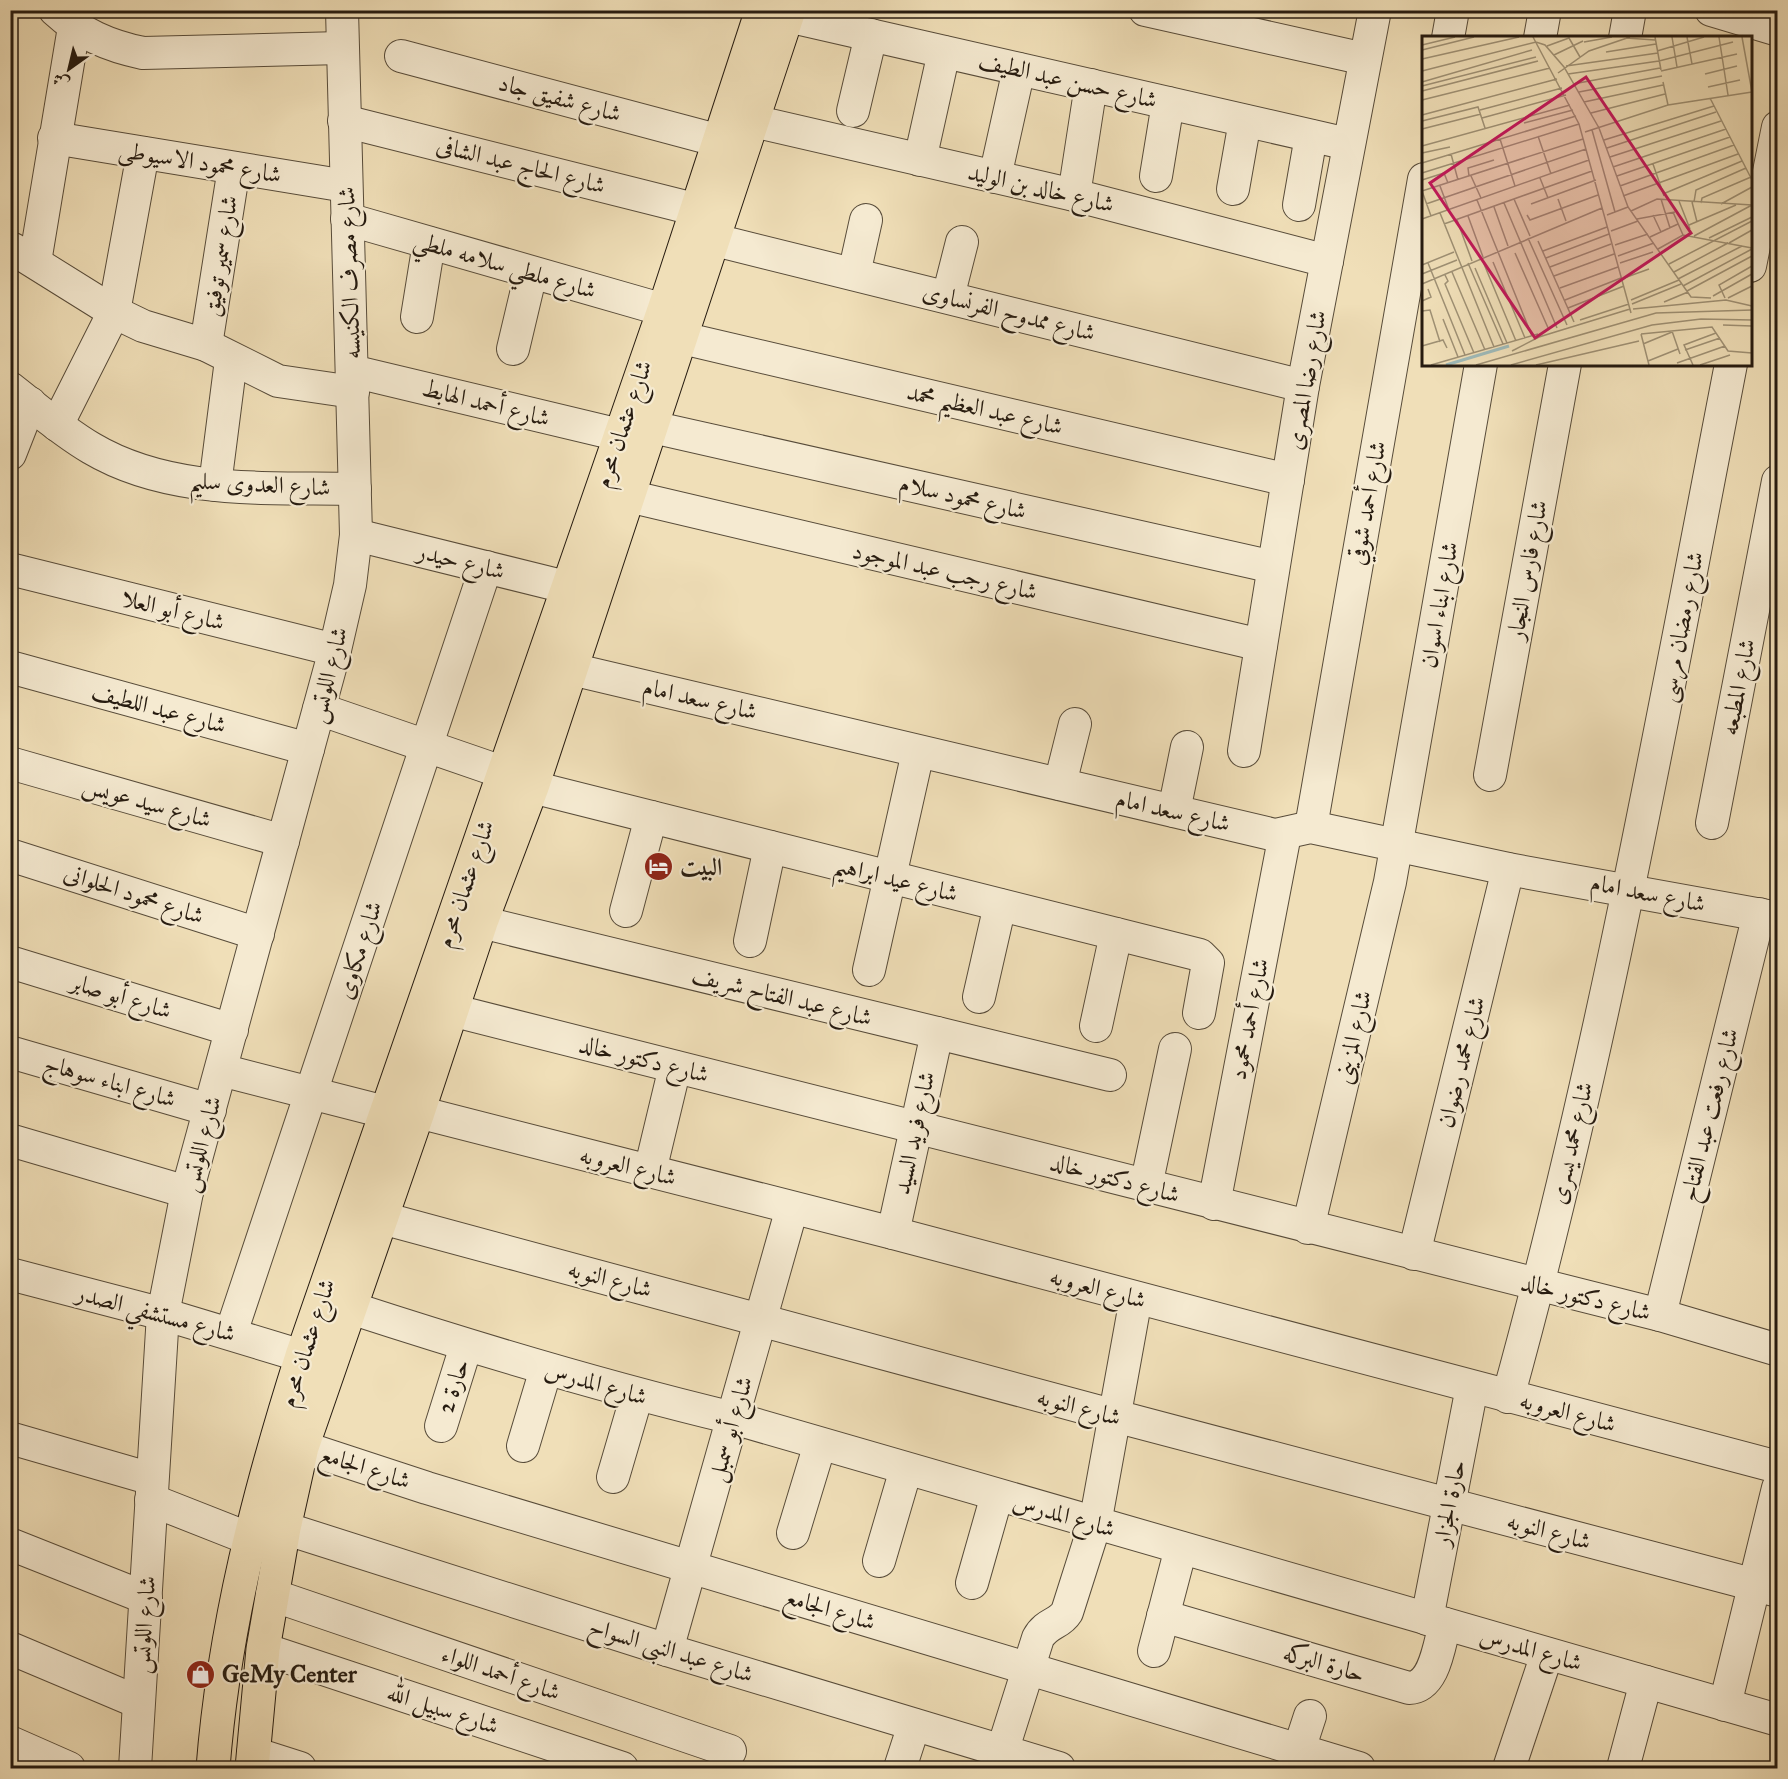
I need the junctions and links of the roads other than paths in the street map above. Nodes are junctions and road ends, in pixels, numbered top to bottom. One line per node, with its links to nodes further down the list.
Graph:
1 (342, 10): 15 (street, شارع مصرف الكنيسه)
2 (1145, 10): 18 (street)
3 (1375, 10): 18 (street, شارع رضا المصرى)
4 (1453, 10): 12 (street)
5 (1545, 10): 13 (street)
6 (1630, 10): 14 (street)
7 (1711, 10): 10 (street)
8 (779, 12): 11 (street, شارع حسن عبد الطيف); 25 (main road, شارع عثمان محرم); 29 (main road, شارع عثمان محرم)
9 (64, 19): 15 (street); 28 (street)
10 (1778, 30)
11 (871, 35): 16 (street, شارع حسن عبد الطيف); 22 (street)
12 (1448, 36)
13 (1540, 36)
14 (1625, 36)
15 (341, 48): 24 (street, شارع مصرف الكنيسه)
16 (944, 52): 19 (street, شارع حسن عبد الطيف); 32 (street)
17 (401, 56): 29 (street, شارع شفيق جاد)
18 (1365, 59): 30 (street, شارع رضا المصرى)
19 (1018, 69): 20 (street, شارع حسن عبد الطيف); 35 (street)
20 (1091, 85): 21 (street, شارع حسن عبد الطيف); 39 (street)
21 (1168, 103): 23 (street, شارع حسن عبد الطيف); 34 (street)
22 (853, 111)
23 (1245, 120): 27 (street, شارع حسن عبد الطيف); 37 (street)
24 (344, 121): 36 (street, شارع مصرف الكنيسه); 41 (street, شارع الحاج عبد الشافى)
25 (753, 121): 32 (street, شارع خالد بن الوليد); 44 (main road, شارع عثمان محرم)
26 (1778, 127): 47 (street)
27 (1311, 136): 30 (street, شارع حسن عبد الطيف); 40 (street)
28 (54, 138): 31 (street, شارع محمود الاسيوطى); 53 (street, شارع أحمد الهابط)
29 (720, 141): 41 (main road, شارع عثمان محرم)
30 (1348, 144): 48 (street, شارع رضا المصرى)
31 (143, 153): 33 (street, شارع محمود الاسيوطى); 53 (street)
32 (920, 160): 35 (street, شارع خالد بن الوليد)
33 (234, 168): 36 (street, شارع محمود الاسيوطى); 57 (street, شارع سمير توفيق)
34 (1156, 176)
35 (995, 177): 39 (street, شارع خالد بن الوليد)
36 (346, 186): 42 (street, شارع مصرف الكنيسه)
37 (1233, 189)
38 (1422, 189): 97 (street, شارع أحمد شوقي)
39 (1074, 195): 48 (street, شارع خالد بن الوليد)
40 (1299, 205)
41 (698, 210): 52 (main road, شارع عثمان محرم)
42 (347, 219): 46 (street, شارع ملطي سلامه ملطي); 61 (street, شارع مصرف الكنيسه)
43 (866, 220): 50 (street)
44 (715, 240): 50 (street, شارع ممدوح الفرنساوى); 55 (main road, شارع عثمان محرم)
45 (962, 242): 51 (street)
46 (429, 243): 49 (street, شارع ملطي سلامه ملطي); 54 (street)
47 (1752, 256)
48 (1327, 261): 62 (street, شارع رضا المصرى)
49 (531, 273): 52 (street, شارع ملطي سلامه ملطي); 56 (street)
50 (854, 274): 51 (street, شارع ممدوح الفرنساوى)
51 (948, 297): 62 (street, شارع ممدوح الفرنساوى)
52 (664, 310): 66 (main road, شارع عثمان محرم)
53 (114, 312): 57 (street, شارع أحمد الهابط); 64 (street)
54 (417, 317)
55 (682, 338): 65 (main road, شارع عثمان محرم); 68 (street, شارع عبد العظيم محمد)
56 (513, 349)
57 (218, 352): 61 (street, شارع أحمد الهابط); 70 (street, شارع سمير توفيق)
58 (1481, 366): 99 (street, شارع ابناء اسوان)
59 (1565, 366): 91 (street, شارع فارس النجار)
60 (1731, 366): 104 (street, شارع رمضان مرسى)
61 (353, 382): 66 (street, شارع أحمد الهابط); 71 (street, شارع مصرف الكنيسه)
62 (1303, 386): 68 (street, شارع رضا المصرى)
63 (20, 396): 64 (street, شارع العدوى سليم); 67 (street)
64 (57, 425): 70 (street, شارع العدوى سليم)
65 (652, 427): 72 (main road, شارع عثمان محرم); 75 (street, شارع محمود سلام)
66 (620, 435): 77 (main road, شارع عثمان محرم)
67 (11, 453)
68 (1288, 480): 75 (street, شارع رضا المصرى)
69 (1778, 481): 96 (street, شارع المطبعه)
70 (215, 485): 71 (street, شارع العدوى سليم)
71 (355, 489): 73 (street, شارع مصرف الكنيسه)
72 (628, 496): 78 (street, شارع رجب عبد الموجود); 81 (main road, شارع عثمان محرم)
73 (356, 535): 74 (street, شارع حيدر); 79 (street, شارع اللوتس)
74 (486, 567): 77 (street, شارع حيدر); 84 (street, شارع مكاوى)
75 (1273, 567): 78 (street, شارع رضا المصرى)
76 (10, 569): 79 (street, شارع أبو العلا)
77 (566, 587): 90 (main road, شارع عثمان محرم)
78 (1261, 645): 87 (street, شارع رضا المصرى)
79 (335, 650): 82 (street, شارع اللوتس)
80 (10, 667): 86 (street, شارع عبد اللطيف)
81 (571, 669): 88 (street, شارع سعد امام); 93 (main road, شارع عثمان محرم)
82 (319, 710): 84 (street); 86 (street, شارع اللوتس)
83 (1075, 724): 92 (street)
84 (427, 746): 90 (street); 125 (street, شارع مكاوى)
85 (1187, 747): 94 (street)
86 (308, 749): 98 (street, شارع اللوتس)
87 (1244, 751)
88 (918, 752): 92 (street, شارع سعد امام); 103 (street)
89 (10, 763): 98 (street, شارع سيد عويس)
90 (502, 772): 108 (main road, شارع عثمان محرم)
91 (1490, 775)
92 (1060, 784): 94 (street, شارع سعد امام)
93 (532, 787): 95 (street, شارع عيد ابراهيم); 108 (main road, شارع عثمان محرم)
94 (1174, 811): 97 (street, شارع سعد امام)
95 (651, 817): 100 (street, شارع عيد ابراهيم); 106 (street)
96 (1712, 823)
97 (1298, 831): 99 (street, شارع سعد امام); 134 (street, شارع أحمد محمود)
98 (283, 841): 109 (street, شارع اللوتس)
99 (1396, 845): 102 (street, شارع سعد امام); 137 (street, شارع المزينى)
100 (770, 847): 103 (street, شارع عيد ابراهيم); 111 (street)
101 (10, 855): 109 (street, شارع محمود الحلوانى)
102 (1508, 869): 104 (street, شارع سعد امام); 139 (street, شارع محمد رضوان)
103 (890, 877): 105 (street, شارع عيد ابراهيم); 113 (street)
104 (1630, 889): 107 (street, شارع سعد امام); 141 (street, شارع محمد يسرى)
105 (1000, 905): 110 (street, شارع عيد ابراهيم); 114 (street)
106 (626, 911)
107 (1768, 916): 145 (street, شارع رفعت عبد الفتاح)
108 (468, 919): 115 (main road, شارع عثمان محرم); 119 (street, شارع عبد الفتاح شريف); 127 (main road, شارع عثمان محرم)
109 (258, 934): 118 (street, شارع اللوتس)
110 (1116, 934): 116 (street, شارع عيد ابراهيم); 117 (street)
111 (750, 941)
112 (10, 962): 118 (street, شارع أبو صابر)
113 (869, 970)
114 (979, 997)
115 (451, 1010): 122 (street, شارع دكتور خالد); 128 (main road, شارع عثمان محرم)
116 (1199, 1013)
117 (1096, 1026)
118 (232, 1030): 123 (street, شارع اللوتس)
119 (936, 1033): 124 (street, شارع عبد الفتاح شريف); 129 (street, شارع فريد السيد)
120 (1175, 1049): 132 (street)
121 (10, 1052): 126 (street, شارع ابناء سوهاج)
122 (675, 1067): 129 (street, شارع دكتور خالد); 131 (street)
123 (221, 1070): 125 (street); 126 (street, شارع اللوتس)
124 (1110, 1075)
125 (311, 1093): 127 (street); 147 (street, شارع مكاوى)
126 (210, 1110): 133 (street, شارع اللوتس)
127 (385, 1112): 150 (main road, شارع عثمان محرم)
128 (418, 1112): 131 (street, شارع العروبه); 136 (main road, شارع عثمان محرم)
129 (916, 1127): 132 (street, شارع دكتور خالد); 138 (street, شارع فريد السيد)
130 (10, 1140): 133 (street)
131 (650, 1171): 135 (street, شارع العروبه)
132 (1146, 1186): 134 (street, شارع دكتور خالد)
133 (188, 1192): 144 (street, شارع اللوتس)
134 (1214, 1204): 137 (street, شارع دكتور خالد)
135 (792, 1208): 138 (street, شارع العروبه); 146 (street, شارع أبو سمبل)
136 (382, 1218): 143 (main road, شارع عثمان محرم); 146 (street, شارع النوبه)
137 (1308, 1228): 139 (street, شارع دكتور خالد)
138 (892, 1233): 142 (street, شارع العروبه)
139 (1414, 1254): 141 (street, شارع دكتور خالد)
140 (10, 1274): 144 (street, شارع مستشفي الصدر)
141 (1538, 1286): 145 (street, شارع دكتور خالد); 154 (street, شارع محمد يسرى)
142 (1136, 1298): 152 (street, شارع العروبه); 155 (street)
143 (351, 1308): 149 (street, شارع المدرس); 161 (main road, شارع عثمان محرم)
144 (163, 1314): 147 (street, شارع مستشفي الصدر); 166 (street, شارع اللوتس)
145 (1660, 1315): 148 (street, شارع دكتور خالد)
146 (762, 1320): 155 (street, شارع النوبه); 156 (street, شارع أبو سمبل)
147 (231, 1333): 150 (street, شارع مستشفي الصدر)
148 (1776, 1342)
149 (466, 1346): 151 (street, شارع المدرس); 157 (street, حارة 2)
150 (302, 1356): 172 (main road, شارع عثمان محرم)
151 (546, 1369): 153 (street, شارع المدرس); 160 (street)
152 (1472, 1387): 154 (street, شارع العروبه); 168 (street, حارة الجزار)
153 (637, 1395): 156 (street, شارع المدرس); 164 (street)
154 (1508, 1396): 162 (street, شارع العروبه)
155 (1115, 1416): 168 (street, شارع النوبه); 169 (street)
156 (733, 1418): 159 (street, شارع المدرس); 176 (street, شارع أبو سمبل)
157 (441, 1426)
158 (10, 1438): 166 (street)
159 (820, 1444): 163 (street, شارع المدرس); 171 (street)
160 (523, 1446)
161 (302, 1447): 170 (main road, شارع عثمان محرم); 176 (street, شارع الجامع)
162 (1778, 1467)
163 (906, 1469): 167 (street, شارع المدرس); 175 (street)
164 (613, 1477)
165 (1778, 1488): 178 (street)
166 (152, 1489): 172 (street); 180 (street, شارع اللوتس)
167 (997, 1495): 169 (street, شارع المدرس); 177 (street)
168 (1449, 1505): 178 (street, شارع النوبه); 182 (street, حارة الجزار)
169 (1095, 1524): 174 (street, شارع المدرس); 188 (street)
170 (284, 1528): 179 (main road, شارع عثمان محرم); 185 (street, شارع عبد النبى السواح)
171 (793, 1533)
172 (250, 1539): 202 (main road, شارع عثمان محرم)
173 (10, 1544): 180 (street)
174 (1181, 1548): 181 (street); 182 (street, شارع المدرس)
175 (879, 1561)
176 (690, 1567): 185 (street, شارع أبو سمبل); 188 (street, شارع الجامع)
177 (972, 1583)
178 (1766, 1587): 191 (street)
179 (272, 1595): 184 (main road, شارع عثمان محرم); 196 (street, شارع أحمد اللواء)
180 (146, 1598): 190 (street, شارع اللوتس)
181 (1163, 1616): 182 (street, حارة البركه); 186 (street)
182 (1436, 1622): 187 (street, شارع المدرس)
183 (10, 1648): 190 (street)
184 (263, 1649): 199 (main road, شارع عثمان محرم); 204 (street, شارع سبيل الله)
185 (667, 1650): 194 (street, شارع عبد النبى السواح)
186 (1154, 1651)
187 (1547, 1654): 189 (street, شارع المدرس); 208 (street)
188 (1029, 1669): 197 (street); 198 (street, شارع الجامع)
189 (1646, 1682): 191 (street, شارع المدرس); 209 (street)
190 (138, 1702): 201 (street, شارع اللوتس)
191 (1725, 1705): 193 (street, شارع المدرس)
192 (1310, 1716): 198 (street)
193 (1778, 1720)
194 (914, 1725): 197 (street, شارع عبد النبى السواح); 205 (street)
195 (10, 1742): 200 (street)
196 (730, 1751)
197 (992, 1756): 206 (street, شارع عبد النبى السواح)
198 (1296, 1760): 207 (street, شارع الجامع)
199 (252, 1761): 203 (street)
200 (60, 1767)
201 (135, 1768)
202 (213, 1768)
203 (300, 1768)
204 (622, 1768)
205 (900, 1768)
206 (1059, 1768)
207 (1359, 1768)
208 (1509, 1768)
209 (1623, 1768)

